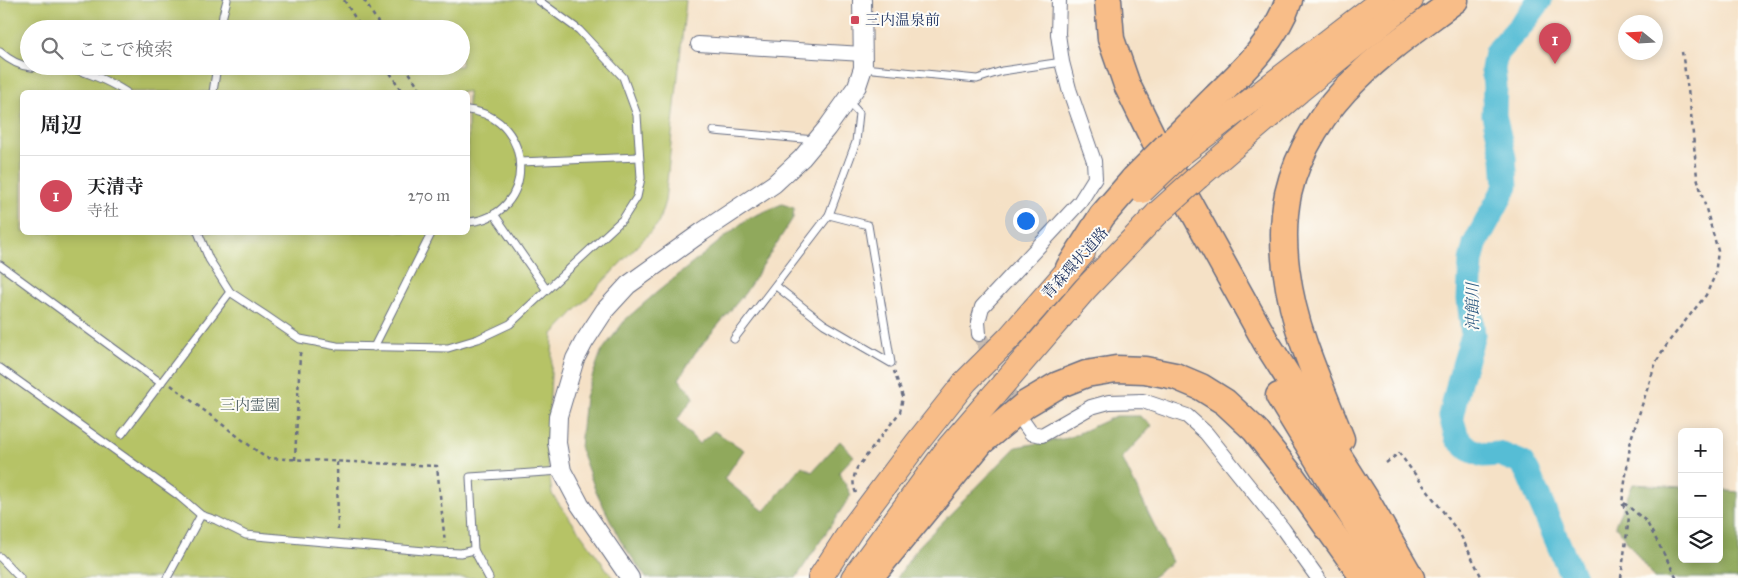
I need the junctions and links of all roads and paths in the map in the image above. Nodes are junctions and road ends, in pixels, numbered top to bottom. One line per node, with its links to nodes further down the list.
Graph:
1 (227, 0): 13 (lane)
2 (344, 0): 14 (path)
3 (364, 0): 15 (path)
4 (538, 0): 35 (lane)
5 (862, 0): 19 (street)
6 (1059, 0): 20 (street)
7 (1095, 0): 62 (highway)
8 (1108, 0): 62 (highway)
9 (1289, 0): 34 (highway)
10 (1382, 0): 34 (highway)
11 (1410, 0): 73 (highway, 青森環状道路, bridge)
12 (1455, 0): 62 (highway)
13 (222, 20)
14 (356, 20)
15 (376, 20)
16 (698, 44): 19 (street)
17 (0, 52): 21 (lane)
18 (1682, 52): 61 (path)
19 (863, 61): 20 (lane); 30 (street)
20 (1062, 62): 47 (street)
21 (20, 63)
22 (90, 75): 26 (lane)
23 (216, 75): 27 (lane)
24 (392, 75): 28 (path)
25 (411, 75): 29 (path)
26 (123, 90)
27 (213, 90)
28 (401, 90)
29 (421, 90)
30 (848, 101): 33 (street); 38 (lane)
31 (470, 110): 36 (lane)
32 (714, 131): 33 (lane)
33 (817, 140): 59 (street)
34 (1176, 148): 43 (highway, bridge)
35 (640, 157): 36 (lane); 45 (lane)
36 (520, 162): 37 (lane)
37 (494, 214): 39 (lane); 45 (lane)
38 (829, 215): 44 (lane); 51 (lane)
39 (470, 222)
40 (199, 235): 46 (lane)
41 (430, 235): 50 (lane)
42 (0, 266): 53 (lane)
43 (1069, 268): 72 (highway, 青森環状道路)
44 (776, 286): 48 (lane); 51 (lane)
45 (546, 289): 50 (lane)
46 (230, 292): 49 (lane); 53 (lane)
47 (979, 334)
48 (734, 339)
49 (306, 340): 50 (lane); 56 (path)
50 (374, 347)
51 (891, 363): 60 (path)
52 (0, 368): 63 (lane)
53 (162, 381): 55 (lane); 56 (path)
54 (1024, 423): 75 (street)
55 (122, 434)
56 (295, 460): 57 (path)
57 (337, 462): 64 (path); 66 (path)
58 (1386, 463): 79 (path)
59 (562, 471): 65 (lane); 71 (street)
60 (857, 494)
61 (1622, 502): 80 (path); 81 (path)
62 (1356, 503): 77 (highway); 78 (highway)
63 (201, 515): 64 (lane); 69 (lane)
64 (338, 543): 66 (lane)
65 (474, 550): 66 (lane); 70 (lane)
66 (446, 552)
67 (0, 557): 68 (lane)
68 (20, 578)
69 (167, 578)
70 (489, 578)
71 (630, 578)
72 (820, 578)
73 (853, 578)
74 (869, 578): 76 (highway)
75 (1318, 578)
76 (1364, 578)
77 (1390, 578)
78 (1411, 578)
79 (1482, 578)
80 (1621, 578)
81 (1677, 578)

